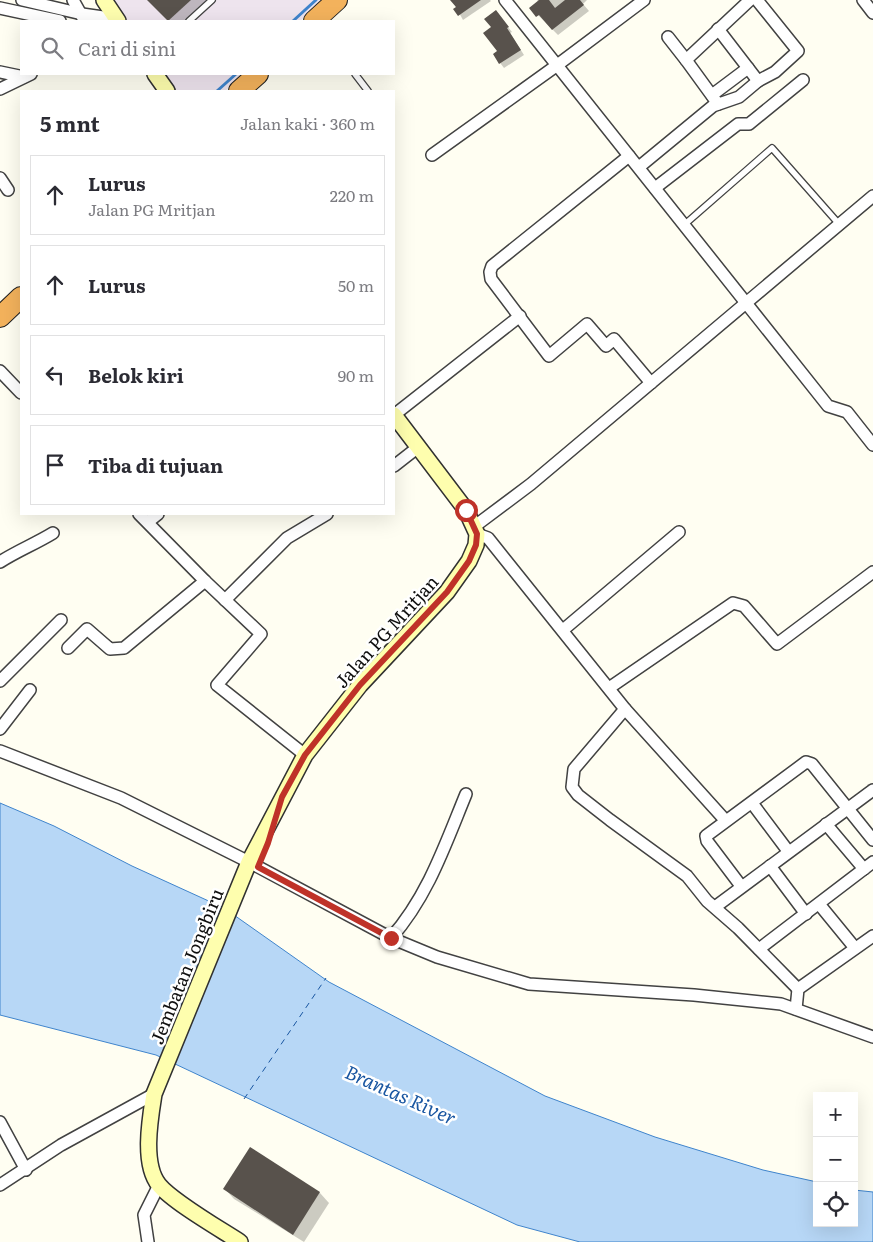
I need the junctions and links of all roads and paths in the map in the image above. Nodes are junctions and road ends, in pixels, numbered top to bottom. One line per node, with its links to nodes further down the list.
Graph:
1 (22, 0): 13 (street)
2 (73, 0): 13 (street)
3 (104, 0): 15 (main road)
4 (212, 0): 16 (lane)
5 (337, 0): 17 (highway)
6 (505, 0): 21 (street)
7 (644, 0): 21 (street)
8 (750, 0): 18 (street)
9 (757, 0): 30 (street)
10 (863, 0): 12 (street)
11 (1, 5): 14 (street)
12 (873, 13)
13 (83, 18): 15 (street)
14 (56, 20)
15 (118, 20)
16 (190, 20)
17 (315, 20)
18 (718, 29): 20 (street); 22 (street)
19 (668, 37): 20 (street)
20 (686, 60): 35 (street)
21 (556, 66): 36 (street); 37 (street)
22 (748, 68): 30 (street); 35 (street)
23 (0, 72): 24 (street)
24 (20, 74)
25 (27, 75): 31 (street)
26 (156, 75): 32 (main road)
27 (257, 75): 33 (highway)
28 (355, 75): 34 (lane)
29 (803, 80): 40 (street)
30 (758, 81): 35 (street)
31 (0, 89)
32 (166, 90)
33 (240, 90)
34 (367, 90)
35 (715, 99): 38 (street)
36 (432, 155)
37 (629, 156): 38 (street); 47 (street)
38 (639, 167): 40 (street)
39 (0, 178): 41 (street)
40 (655, 188): 44 (street)
41 (8, 190)
42 (873, 196): 43 (street)
43 (839, 224): 44 (lane); 46 (street)
44 (684, 225): 46 (street)
45 (20, 298): 48 (highway)
46 (746, 302): 50 (street); 54 (street)
47 (520, 316): 50 (street); 52 (street)
48 (0, 317)
49 (0, 370): 51 (street)
50 (650, 382): 61 (street)
51 (20, 392)
52 (395, 414)
53 (395, 416): 55 (main road)
54 (873, 445)
55 (417, 448): 56 (street); 61 (main road)
56 (395, 465)
57 (140, 515): 60 (street)
58 (157, 515): 60 (street)
59 (325, 515): 67 (street)
60 (148, 522): 66 (street)
61 (476, 530): 69 (street); 77 (main road, Jalan PG Mritjan)
62 (679, 532): 69 (street)
63 (53, 533): 64 (street)
64 (0, 562)
65 (873, 572): 72 (street)
66 (205, 581): 67 (street); 70 (street)
67 (225, 600): 77 (street)
68 (61, 620): 71 (street)
69 (563, 630): 72 (street)
70 (68, 648)
71 (0, 682)
72 (608, 688): 74 (street)
73 (30, 690): 75 (street)
74 (625, 709): 82 (street); 92 (street)
75 (0, 729)
76 (0, 751): 86 (street)
77 (305, 755): 86 (main road, Jalan PG Mritjan)
78 (873, 790): 81 (street)
79 (466, 794): 95 (street)
80 (752, 803): 81 (street); 82 (street); 85 (street)
81 (847, 809): 83 (street); 84 (street)
82 (725, 820): 90 (street)
83 (826, 824): 85 (street); 88 (street)
84 (873, 840)
85 (788, 851): 87 (street)
86 (249, 862): 89 (main road, Jalan PG Mritjan); 95 (street)
87 (770, 866): 90 (street); 93 (street)
88 (868, 866): 91 (street)
89 (243, 876): 101 (main road, Jembatan Jongbiru)
90 (741, 886): 92 (street)
91 (819, 904): 93 (street); 96 (street)
92 (715, 907): 97 (street)
93 (806, 914): 97 (street)
94 (873, 936): 96 (street)
95 (391, 938): 99 (street)
96 (855, 948): 98 (street)
97 (759, 950): 98 (street)
98 (798, 989): 99 (street)
99 (796, 1009): 100 (street)
100 (873, 1037)
101 (154, 1094): 103 (street); 105 (main road, Jembatan Jongbiru)
102 (0, 1122): 103 (street)
103 (26, 1170): 104 (street)
104 (0, 1185)
105 (159, 1185): 106 (street); 107 (main road)
106 (148, 1242)
107 (239, 1242)

